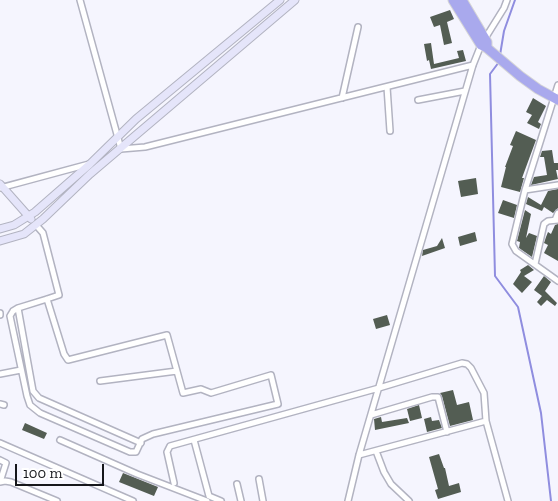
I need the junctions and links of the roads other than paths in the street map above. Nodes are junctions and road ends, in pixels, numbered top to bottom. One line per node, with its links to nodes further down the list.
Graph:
1 (80, 0): 17 (street)
2 (280, 0): 17 (street)
3 (295, 0): 18 (street)
4 (453, 0): 8 (highway)
5 (462, 0): 8 (highway)
6 (508, 0): 8 (street)
7 (358, 27): 13 (street)
8 (486, 46): 9 (street); 14 (highway)
9 (473, 65): 11 (street); 12 (street)
10 (558, 85): 14 (street)
11 (387, 87): 13 (street); 16 (street)
12 (465, 91): 15 (street); 38 (street)
13 (342, 98): 18 (street)
14 (556, 99): 23 (street)
15 (418, 100)
16 (390, 131)
17 (116, 138): 18 (street); 19 (street)
18 (121, 149): 20 (street)
19 (90, 164): 20 (street); 22 (street); 25 (street)
20 (100, 166): 27 (street)
21 (558, 185): 23 (street)
22 (1, 187): 25 (street)
23 (525, 190): 30 (street)
24 (558, 213): 26 (street)
25 (28, 216): 27 (street); 28 (street)
26 (556, 220): 30 (street)
27 (36, 225): 29 (street); 32 (street)
28 (0, 229)
29 (0, 241)
30 (535, 264): 31 (street)
31 (558, 281)
32 (47, 298): 33 (street); 35 (street)
33 (18, 308): 34 (street); 45 (street)
34 (21, 370): 36 (street); 45 (street)
35 (177, 371): 37 (street); 45 (street)
36 (0, 374)
37 (100, 381)
38 (379, 388): 39 (street); 40 (street); 43 (street)
39 (371, 415): 41 (street); 47 (street)
40 (486, 421): 41 (street); 61 (street)
41 (447, 432): 46 (street)
42 (60, 440): 55 (street)
43 (194, 440): 51 (street); 56 (street)
44 (0, 443): 54 (street)
45 (141, 444)
46 (376, 451): 47 (street); 60 (street)
47 (359, 455): 59 (street)
48 (0, 460): 50 (street)
49 (259, 480): 58 (street)
50 (0, 482): 53 (street)
51 (174, 483)
52 (237, 484): 57 (street)
53 (57, 501)
54 (132, 501)
55 (208, 501)
56 (221, 501)
57 (242, 501)
58 (263, 501)
59 (348, 501)
60 (409, 501)
61 (508, 501)

